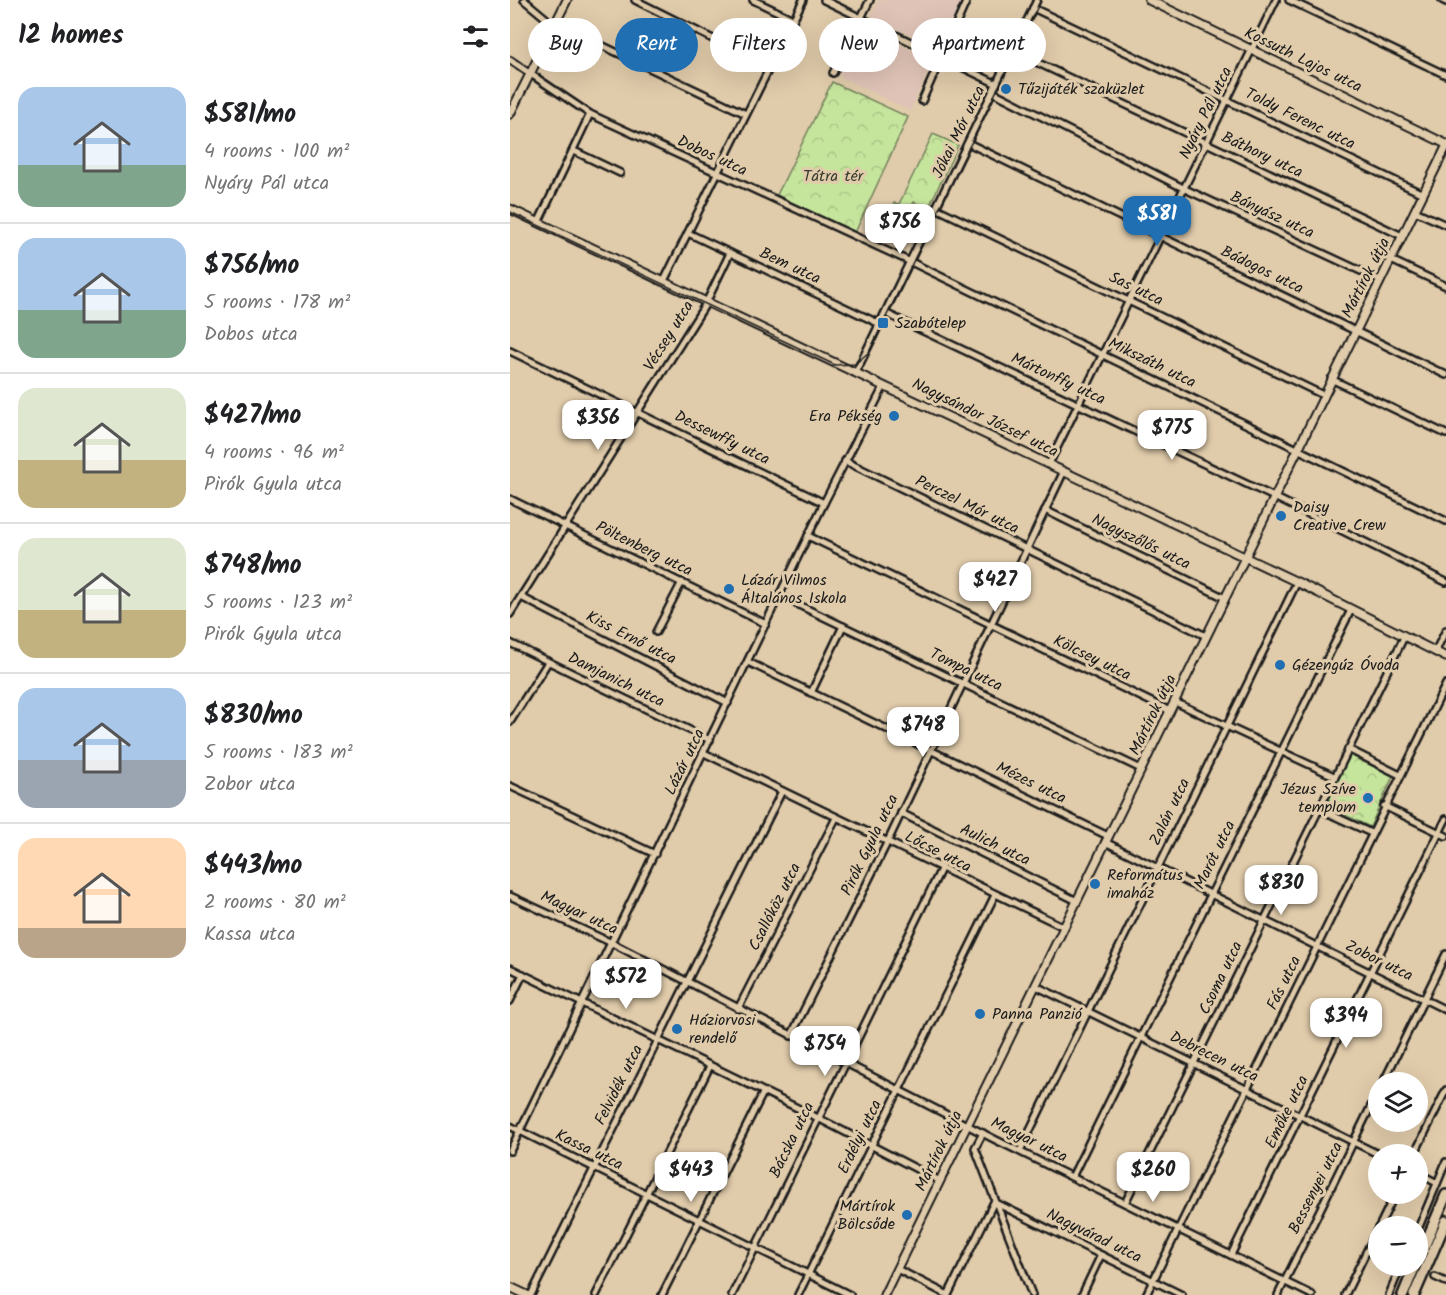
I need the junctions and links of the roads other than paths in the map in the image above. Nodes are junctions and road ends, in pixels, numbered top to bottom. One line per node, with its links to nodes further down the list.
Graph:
1 (524, 0): 16 (street)
2 (567, 0): 17 (street)
3 (635, 0): 24 (street)
4 (753, 0): 18 (street)
5 (803, 0): 19 (street)
6 (824, 0): 20 (street)
7 (870, 0): 21 (street)
8 (967, 0): 22 (street)
9 (1037, 0): 15 (street, Jókai Mór utca)
10 (1149, 0): 26 (street, Kossuth Lajos utca)
11 (1276, 0): 26 (street, Nyáry Pál utca)
12 (1289, 0): 35 (street)
13 (1442, 0): 14 (street)
14 (1446, 2)
15 (1033, 8): 23 (street, Jókai Mór utca); 38 (street, Toldy Ferenc utca)
16 (546, 18)
17 (558, 18)
18 (791, 18)
19 (794, 18)
20 (859, 18)
21 (861, 18)
22 (959, 18)
23 (1028, 18)
24 (710, 38)
25 (603, 46): 42 (street)
26 (1251, 50): 38 (street, Nyáry Pál utca); 45 (street, Kossuth Lajos utca)
27 (510, 60): 34 (street, Dobos utca)
28 (1046, 67): 44 (street, Báthory utca)
29 (530, 72): 34 (street)
30 (767, 72): 42 (street)
31 (936, 72): 39 (street)
32 (974, 72): 36 (street)
33 (1003, 72): 36 (street, Jókai Mór utca)
34 (529, 75): 40 (street); 41 (street, Dobos utca)
35 (1446, 75)
36 (998, 84): 37 (street, Jókai Mór utca)
37 (993, 92): 43 (street, Jókai Mór utca); 49 (street, Bányász utca)
38 (1227, 100): 44 (street, Nyáry Pál utca); 50 (street, Toldy Ferenc utca)
39 (922, 101)
40 (510, 114)
41 (590, 114): 46 (street); 48 (street, Dobos utca)
42 (746, 114): 48 (street)
43 (969, 143): 51 (street, Jókai Mór utca); 57 (street, Bádogos utca)
44 (1206, 143): 49 (street, Nyáry Pál utca); 58 (street, Báthory utca)
45 (1446, 146): 50 (street, Mártírok útja)
46 (574, 151): 47 (street); 54 (street)
47 (620, 173)
48 (717, 174): 56 (street); 61 (street, Dobos utca)
49 (1185, 189): 57 (street, Nyáry Pál utca); 63 (street, Bányász utca)
50 (1424, 194): 53 (street, Mártírok útja)
51 (936, 208): 61 (street, Jókai Mór utca); 66 (street, Sas utca)
52 (510, 209): 54 (street, Nagysándor József utca)
53 (1415, 211): 55 (street); 58 (street, Mártírok útja)
54 (538, 221): 62 (street, Nagysándor József utca)
55 (1446, 225)
56 (688, 233): 59 (street, Bem utca); 62 (street)
57 (1161, 236): 66 (street, Nyáry Pál utca); 69 (street, Bádogos utca)
58 (1402, 236): 60 (street, Mártírok útja)
59 (730, 253): 65 (street, Vécsey utca); 68 (street, Bem utca)
60 (1391, 260): 63 (street, Mártírok útja); 64 (street)
61 (910, 262): 67 (street, Jókai Mór utca); 71 (street, Mikszáth utca)
62 (664, 280): 65 (street, Nagysándor József utca)
63 (1380, 280): 69 (street, Mártírok útja)
64 (1446, 286)
65 (708, 300): 72 (street, Nagysándor József utca); 78 (street, Vécsey utca)
66 (1130, 301): 71 (street, Nyáry Pál utca); 76 (street, Sas utca)
67 (885, 313): 68 (street, Jókai Mór utca); 77 (street, Mártonffy utca)
68 (880, 324): 72 (street, Jókai Mór utca)
69 (1354, 331): 73 (street, Bádogos utca); 74 (street, Mártírok útja)
70 (510, 351): 78 (street, Dessewffy utca)
71 (1103, 355): 77 (street, Nyáry Pál utca); 80 (street, Mikszáth utca)
72 (856, 372): 75 (street, Nagysándor József utca)
73 (1446, 375)
74 (1331, 379): 76 (street, Mártírok útja); 79 (street)
75 (885, 386): 81 (street, Lázár utca); 82 (street, Nagysándor József utca)
76 (1323, 394): 80 (street, Mártírok útja)
77 (1079, 404): 82 (street, Nyáry Pál utca); 84 (street, Mártonffy utca)
78 (637, 411): 86 (street, Dessewffy utca); 89 (street, Vécsey utca)
79 (1446, 434)
80 (1296, 449): 84 (street, Mártírok útja); 88 (street, Mikszáth utca)
81 (845, 461): 86 (street, Lázár utca); 91 (street, Perczel Mór utca)
82 (1049, 464): 83 (street, Nagysándor József utca)
83 (1064, 471): 87 (street, Pirók Gyula utca); 92 (street, Nagysándor József utca)
84 (1274, 497): 92 (street, Mártírok útja); 95 (street, Mártonffy utca)
85 (510, 499): 89 (street, Pöltenberg utca)
86 (824, 503): 90 (street, Lázár utca)
87 (1046, 510): 91 (street, Pirók Gyula utca); 98 (street, Nagyszőlős utca)
88 (1446, 521)
89 (564, 526): 93 (street, Pöltenberg utca); 97 (street, Vécsey utca)
90 (808, 536): 96 (street, Lázár utca); 101 (street, Kölcsey utca)
91 (1026, 549): 101 (street, Pirók Gyula utca); 106 (street, Perczel Mór utca)
92 (1245, 557): 94 (street, Nagysándor József utca); 98 (street, Mártírok útja)
93 (681, 582): 102 (street, Pöltenberg utca); 105 (street)
94 (1297, 582): 99 (street, Nagysándor József utca); 120 (street, Zalán utca)
95 (1446, 582)
96 (780, 596): 102 (street, Lázár utca); 103 (street, Tompa utca)
97 (521, 597): 100 (street, Vécsey utca); 117 (street, Kiss Ernő utca)
98 (1225, 598): 106 (street, Mártírok útja)
99 (1351, 610): 107 (street, Nagysándor József utca); 124 (street, Marót utca)
100 (510, 614)
101 (989, 623): 113 (street, Pirók Gyula utca); 118 (street, Kölcsey utca)
102 (766, 624): 112 (street, Lázár utca)
103 (843, 626): 113 (street, Tompa utca); 115 (street)
104 (1446, 630): 109 (street)
105 (656, 632)
106 (1206, 636): 116 (street, Mártírok útja)
107 (1404, 636): 109 (street, Nagysándor József utca); 123 (street, Csoma utca)
108 (510, 644): 111 (street, Damjanich utca)
109 (1435, 652): 110 (street, Nagysándor József utca)
110 (1446, 657)
111 (548, 662): 119 (street); 121 (street, Damjanich utca)
112 (748, 662): 115 (street, Mézes utca); 117 (street, Lázár utca)
113 (962, 683): 122 (street, Pirók Gyula utca); 126 (street, Tompa utca)
114 (1446, 684): 127 (street, Fás utca)
115 (811, 693): 122 (street, Mézes utca)
116 (1175, 702): 118 (street, Mártírok útja); 120 (street)
117 (728, 703): 121 (street, Lázár utca)
118 (1170, 711): 126 (street, Mártírok útja)
119 (510, 722)
120 (1227, 726): 124 (street); 143 (street, Zalán utca)
121 (710, 740): 125 (street, Lázár utca)
122 (931, 749): 133 (street, Pirók Gyula utca); 139 (street, Mézes utca)
123 (1348, 749): 127 (street); 128 (street, Csoma utca)
124 (1280, 751): 128 (street); 145 (street, Marót utca)
125 (704, 753): 130 (street, Lőcse utca); 141 (street, Lázár utca)
126 (1141, 769): 139 (street, Mártírok útja)
127 (1400, 775): 131 (street, Fás utca)
128 (1334, 776): 132 (street, Csoma utca)
129 (510, 786): 141 (street)
130 (782, 791): 134 (street, Lőcse utca); 156 (street, Felvidék utca)
131 (1384, 806): 136 (street); 137 (street, Fás utca)
132 (1319, 808): 137 (street); 148 (street, Csoma utca)
133 (901, 813): 140 (street, Pirók Gyula utca); 147 (street, Aulich utca)
134 (837, 818): 140 (street, Lőcse utca); 161 (street, Csallóköz utca)
135 (1446, 819): 136 (street, Emőke utca)
136 (1440, 832): 138 (street); 154 (street, Emőke utca)
137 (1371, 833): 151 (street, Fás utca)
138 (1446, 836)
139 (1107, 839): 143 (street, Zobor utca); 147 (street, Mártírok útja)
140 (888, 841): 142 (street, Lőcse utca); 164 (street, Pirók Gyula utca)
141 (655, 854): 150 (street, Lázár utca)
142 (941, 869): 144 (street, Lőcse utca); 167 (street, Bácska utca)
143 (1158, 869): 145 (street, Zobor utca); 163 (street, Zalán utca)
144 (995, 895): 149 (street, Lőcse utca); 172 (street, Erdélyi utca)
145 (1211, 895): 148 (street, Zobor utca); 165 (street, Marót utca)
146 (510, 896): 150 (street, Magyar utca)
147 (1077, 901): 149 (street, Mártírok útja)
148 (1264, 920): 151 (street, Zobor utca); 168 (street, Csoma utca)
149 (1064, 927): 157 (street, Mártírok útja)
150 (612, 943): 156 (street, Magyar utca); 160 (street, Lázár utca)
151 (1317, 946): 154 (street, Zobor utca); 171 (street, Fás utca)
152 (1446, 954): 158 (street)
153 (510, 968): 155 (street)
154 (1371, 972): 158 (street, Zobor utca); 176 (street, Emőke utca)
155 (523, 974): 159 (street); 160 (street)
156 (686, 981): 161 (street, Magyar utca); 166 (street, Felvidék utca)
157 (1036, 986): 163 (street, Debrecen utca); 178 (street, Mártírok útja)
158 (1424, 999): 162 (street, Zobor utca); 170 (street)
159 (510, 1001)
160 (583, 1002): 166 (street); 180 (street, Lázár utca)
161 (738, 1009): 164 (street, Magyar utca)
162 (1446, 1010)
163 (1087, 1012): 165 (street, Debrecen utca); 187 (street, Zalán utca)
164 (791, 1036): 167 (street, Magyar utca)
165 (1141, 1037): 168 (street, Debrecen utca); 190 (street, Marót utca)
166 (657, 1039): 169 (street); 189 (street, Felvidék utca)
167 (845, 1062): 172 (street, Magyar utca); 177 (street, Bácska utca)
168 (1194, 1062): 171 (street, Debrecen utca); 197 (street, Csoma utca)
169 (710, 1066): 174 (street); 194 (street)
170 (1388, 1072)
171 (1247, 1088): 176 (street, Debrecen utca); 204 (street, Fás utca)
172 (899, 1089): 178 (street, Magyar utca); 184 (street, Erdélyi utca)
173 (1446, 1090): 183 (street)
174 (763, 1093): 177 (street); 200 (street)
175 (1368, 1113): 182 (street, Bessenyei utca)
176 (1300, 1116): 182 (street, Debrecen utca); 210 (street, Emőke utca)
177 (818, 1118): 184 (street); 207 (street, Bácska utca)
178 (967, 1124): 181 (street, Magyar utca); 192 (street, Mártírok útja)
179 (510, 1126): 180 (street, Kassa utca)
180 (519, 1130): 186 (street, Lázár utca); 189 (street, Kassa utca)
181 (983, 1133): 187 (street, Magyar utca); 196 (street)
182 (1354, 1143): 185 (street, Debrecen utca); 217 (street, Bessenyei utca)
183 (1419, 1144)
184 (870, 1145): 192 (street); 212 (street, Erdélyi utca)
185 (1368, 1149)
186 (510, 1151)
187 (1020, 1151): 190 (street, Magyar utca)
188 (1446, 1162): 193 (street)
189 (592, 1167): 194 (street, Kassa utca); 220 (street, Felvidék utca)
190 (1072, 1176): 197 (street, Magyar utca)
191 (1428, 1178): 193 (street)
192 (940, 1181): 211 (street, Mártírok útja)
193 (1437, 1183): 199 (street)
194 (645, 1193): 200 (street, Kassa utca); 221 (street)
195 (1446, 1195): 201 (main road)
196 (994, 1202): 198 (street, Nagyvárad utca); 203 (street); 227 (street)
197 (1125, 1203): 204 (street, Magyar utca)
198 (1018, 1214): 203 (street); 209 (street, Nagyvárad utca)
199 (1423, 1216)
200 (700, 1220): 207 (street, Kassa utca); 222 (street)
201 (1436, 1220): 205 (main road); 206 (main road)
202 (1446, 1221): 237 (main road)
203 (1003, 1222): 228 (street)
204 (1179, 1229): 210 (street, Magyar utca); 216 (street, Fás utca)
205 (1428, 1231)
206 (1428, 1238)
207 (755, 1246): 212 (street, Kassa utca); 223 (street, Bácska utca)
208 (1368, 1249): 234 (street)
209 (1101, 1255): 216 (street, Nagyvárad utca); 229 (street)
210 (1231, 1255): 217 (street, Magyar utca)
211 (897, 1269): 226 (street, Mártírok útja); 227 (street)
212 (809, 1273): 224 (street, Erdélyi utca); 225 (street, Kassa utca)
213 (1397, 1276): 235 (street)
214 (1412, 1276): 236 (main road)
215 (1435, 1277): 218 (street)
216 (1153, 1281): 230 (street, Fás utca); 231 (street, Nagyvárad utca)
217 (1285, 1282): 232 (street, Bessenyei utca); 233 (street, Magyar utca)
218 (1446, 1282)
219 (510, 1287): 220 (street)
220 (529, 1295)
221 (596, 1295)
222 (662, 1295)
223 (732, 1295)
224 (798, 1295)
225 (850, 1295)
226 (884, 1295)
227 (948, 1295)
228 (1032, 1295)
229 (1082, 1295)
230 (1146, 1295)
231 (1182, 1295)
232 (1278, 1295)
233 (1312, 1295)
234 (1345, 1295)
235 (1389, 1295)
236 (1403, 1295)
237 (1414, 1295)

